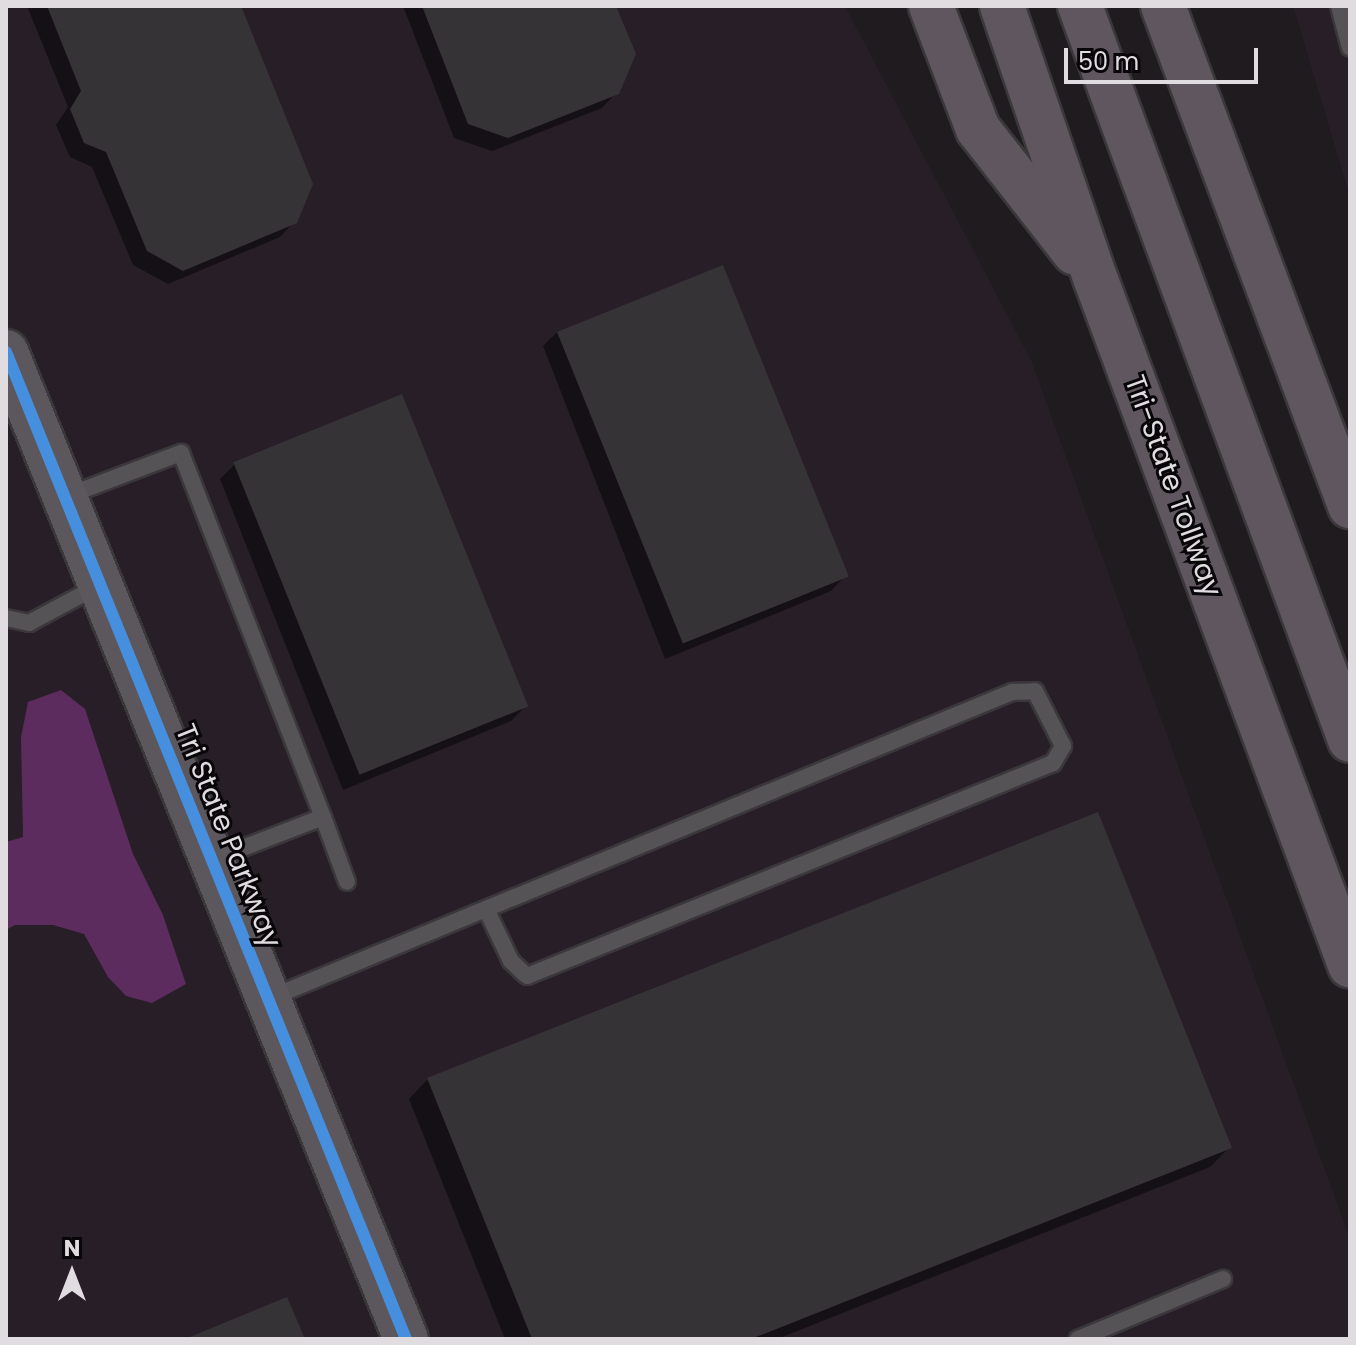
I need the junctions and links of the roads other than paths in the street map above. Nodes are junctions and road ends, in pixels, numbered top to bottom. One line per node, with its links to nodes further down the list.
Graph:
1 (931, 6): 9 (highway)
2 (1002, 6): 9 (highway, Tri-State Tollway)
3 (1080, 6): 15 (highway)
4 (1163, 6): 8 (highway)
5 (1177, 6): 8 (highway)
6 (1339, 6): 7 (lane)
7 (1350, 48)
8 (1220, 152): 12 (highway)
9 (1096, 280): 20 (highway, Tri-State Tollway)
10 (6, 352): 11 (street, Tri State Parkway)
11 (65, 497): 13 (street, Tri State Parkway); 16 (lane)
12 (1350, 506)
13 (101, 584): 14 (lane); 17 (street, Tri State Parkway)
14 (6, 618)
15 (1350, 740)
16 (323, 817): 17 (lane); 18 (lane)
17 (212, 860): 21 (street, Tri State Parkway)
18 (347, 882)
19 (487, 911): 19 (lane); 21 (lane)
20 (1350, 965)
21 (268, 999): 23 (street, Tri State Parkway)
22 (1223, 1279): 24 (lane)
23 (406, 1339)
24 (1078, 1339)

